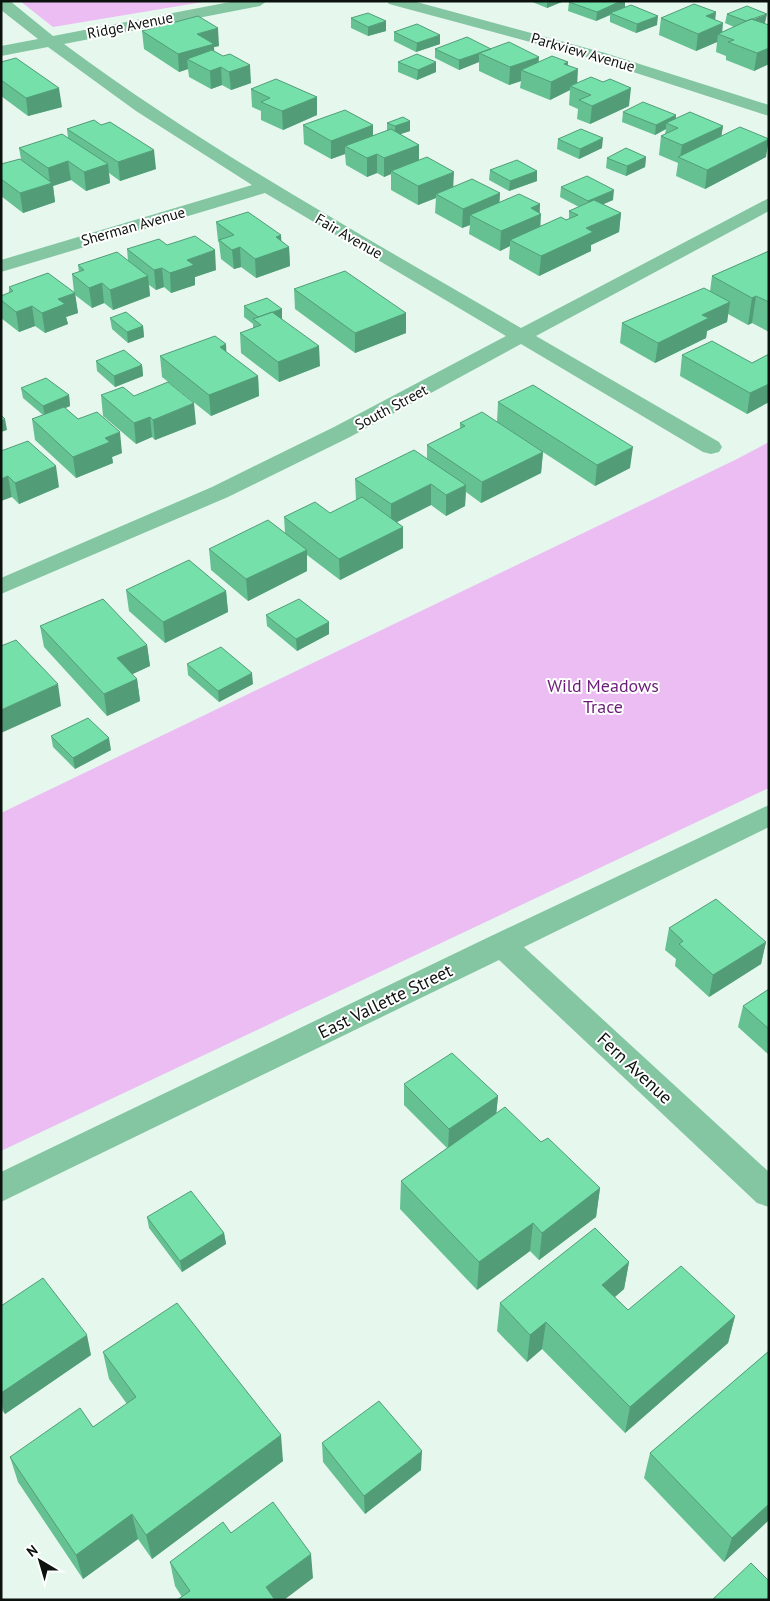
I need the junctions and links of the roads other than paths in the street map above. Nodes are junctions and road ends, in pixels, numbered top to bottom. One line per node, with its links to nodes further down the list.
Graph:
1 (260, 1): 4 (street, Ridge Avenue)
2 (394, 1): 6 (street, Parkview Avenue)
3 (1, 2): 4 (street, Fair Avenue)
4 (48, 41): 5 (street, Ridge Avenue); 7 (street, Fair Avenue)
5 (1, 51)
6 (769, 112)
7 (266, 187): 9 (street, Sherman Avenue); 10 (street, Fair Avenue)
8 (769, 203): 10 (street, South Street)
9 (1, 266)
10 (522, 337): 11 (street, Fair Avenue); 12 (street, South Street)
11 (711, 447)
12 (1, 587)
13 (769, 815): 14 (street, East Vallette Street)
14 (501, 944): 15 (street, East Vallette Street); 16 (street, Fern Avenue)
15 (1, 1188)
16 (769, 1192)

